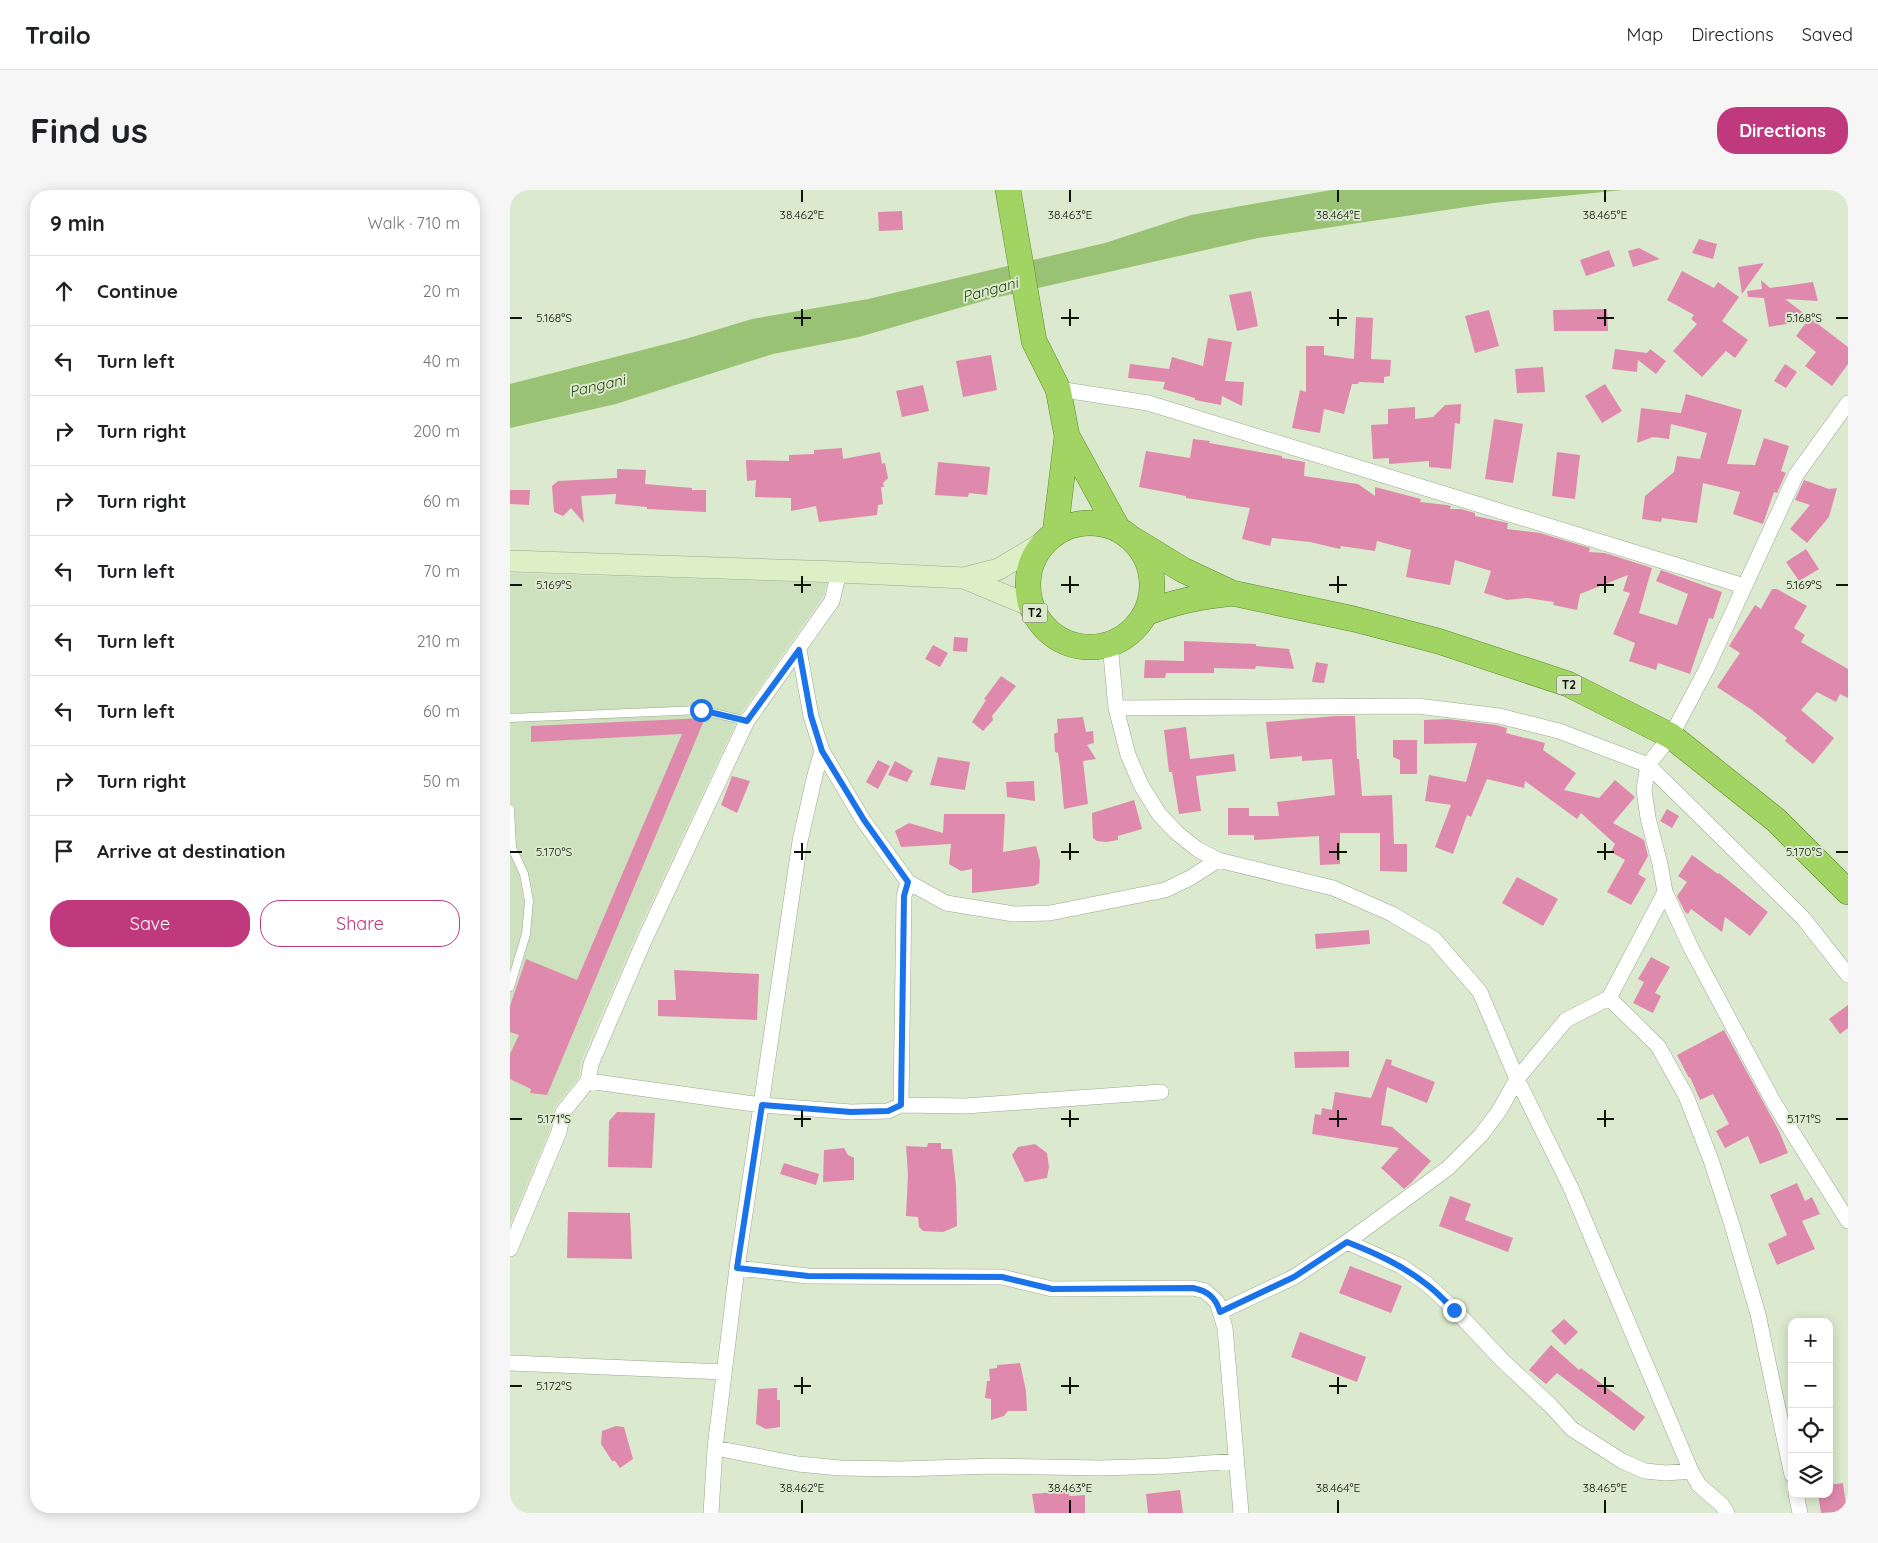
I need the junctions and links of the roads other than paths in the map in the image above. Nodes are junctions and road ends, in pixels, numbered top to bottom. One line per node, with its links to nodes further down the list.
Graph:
1 (1010, 200): 2 (highway, T2)
2 (1058, 389): 4 (highway, T2); 10 (street)
3 (1848, 403): 10 (street)
4 (1067, 436): 5 (highway, T2); 6 (highway, T2)
5 (1126, 535): 6 (highway, T2); 11 (highway, T2); 13 (highway, T2)
6 (1051, 537): 9 (main road); 12 (highway, T2)
7 (510, 561): 8 (main road)
8 (839, 572): 9 (main road); 15 (street)
9 (964, 578): 12 (main road)
10 (1744, 586): 19 (street)
11 (1232, 593): 13 (highway, T2); 19 (highway, T2)
12 (1031, 606): 14 (highway, T2)
13 (1146, 613): 14 (highway, T2)
14 (1110, 644): 16 (street)
15 (799, 650): 18 (street); 20 (street)
16 (1116, 708): 21 (street); 23 (street)
17 (510, 718): 18 (lane)
18 (747, 721): 31 (street)
19 (1670, 736): 21 (street); 26 (highway, T2)
20 (822, 751): 24 (street); 33 (street)
21 (1648, 765): 25 (street); 27 (street)
22 (510, 809): 28 (lane)
23 (1218, 860): 24 (street); 30 (street)
24 (908, 882): 34 (street)
25 (1665, 892): 29 (street); 35 (street)
26 (1848, 892)
27 (1848, 975)
28 (510, 987)
29 (1609, 998): 30 (street); 43 (street)
30 (1517, 1079): 36 (street); 45 (street)
31 (588, 1081): 33 (street); 37 (street)
32 (1161, 1092): 34 (street)
33 (762, 1105): 34 (street); 38 (street)
34 (901, 1105)
35 (1848, 1221)
36 (1347, 1242): 39 (street); 45 (street)
37 (510, 1249)
38 (737, 1268): 39 (street); 41 (street)
39 (1220, 1312): 44 (street)
40 (510, 1363): 41 (street)
41 (724, 1372): 42 (street)
42 (715, 1448): 44 (street); 47 (street)
43 (1788, 1456)
44 (1236, 1461): 48 (street)
45 (1691, 1471): 49 (street)
46 (1797, 1498): 50 (street)
47 (711, 1513)
48 (1241, 1513)
49 (1727, 1513)
50 (1800, 1513)

